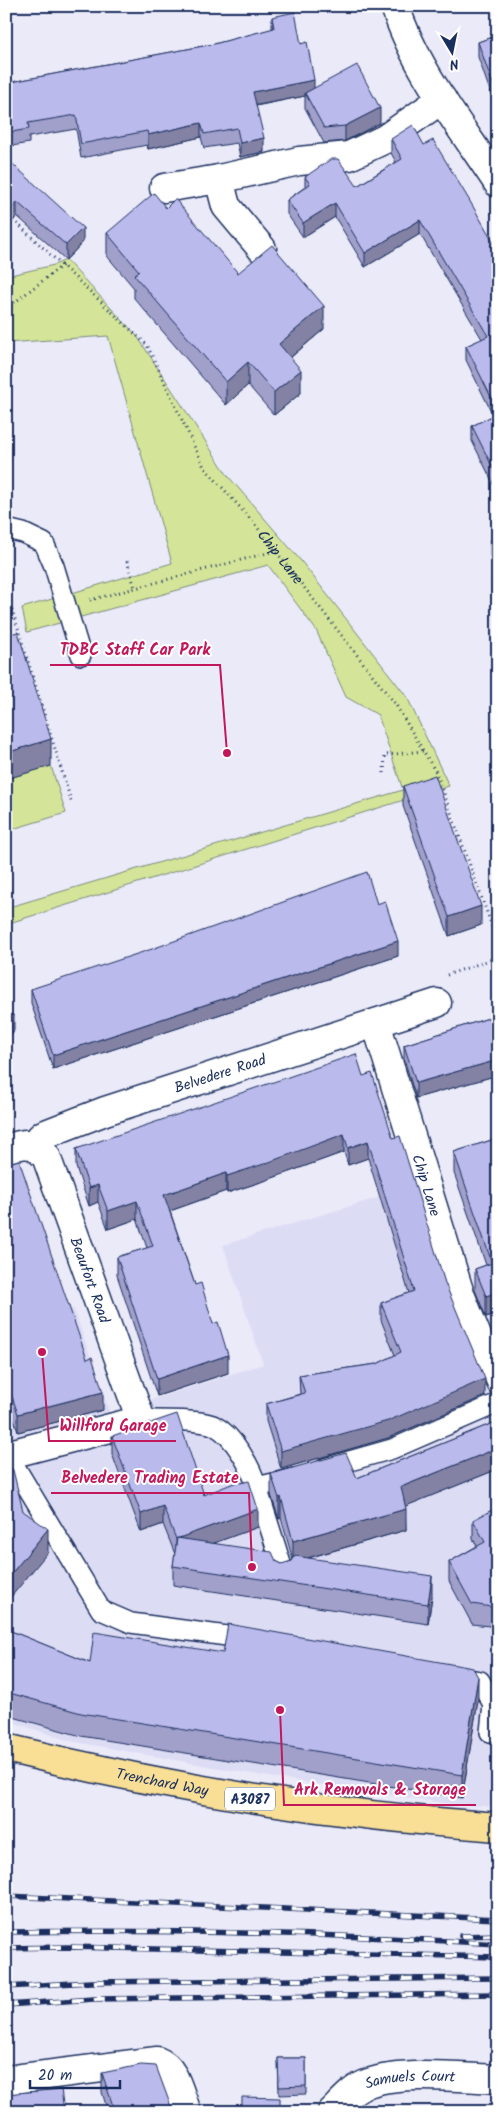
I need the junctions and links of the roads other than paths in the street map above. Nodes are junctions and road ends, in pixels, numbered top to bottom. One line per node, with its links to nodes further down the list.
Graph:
1 (395, 6): 2 (street)
2 (442, 99): 3 (street); 4 (street)
3 (219, 179): 5 (street); 6 (street)
4 (498, 183)
5 (164, 188)
6 (262, 249)
7 (6, 529): 8 (lane)
8 (81, 654)
9 (438, 990): 10 (street, Belvedere Road)
10 (376, 1023): 11 (street, Belvedere Road); 13 (street, Chip Lane)
11 (34, 1145): 12 (street); 16 (street, Beaufort Road)
12 (6, 1148)
13 (481, 1346): 14 (lane)
14 (498, 1386)
15 (498, 1403): 18 (lane)
16 (141, 1420): 17 (street); 18 (lane)
17 (7, 1455): 20 (lane)
18 (256, 1487): 19 (lane)
19 (284, 1573)
20 (269, 1642)
21 (432, 1673): 22 (lane)
22 (490, 1732)
23 (6, 1748): 24 (main road, Trenchard Way / A3087)
24 (498, 1827)
25 (498, 2079): 28 (street, Samuels Court)
26 (6, 2080): 27 (street)
27 (186, 2112)
28 (332, 2112)

